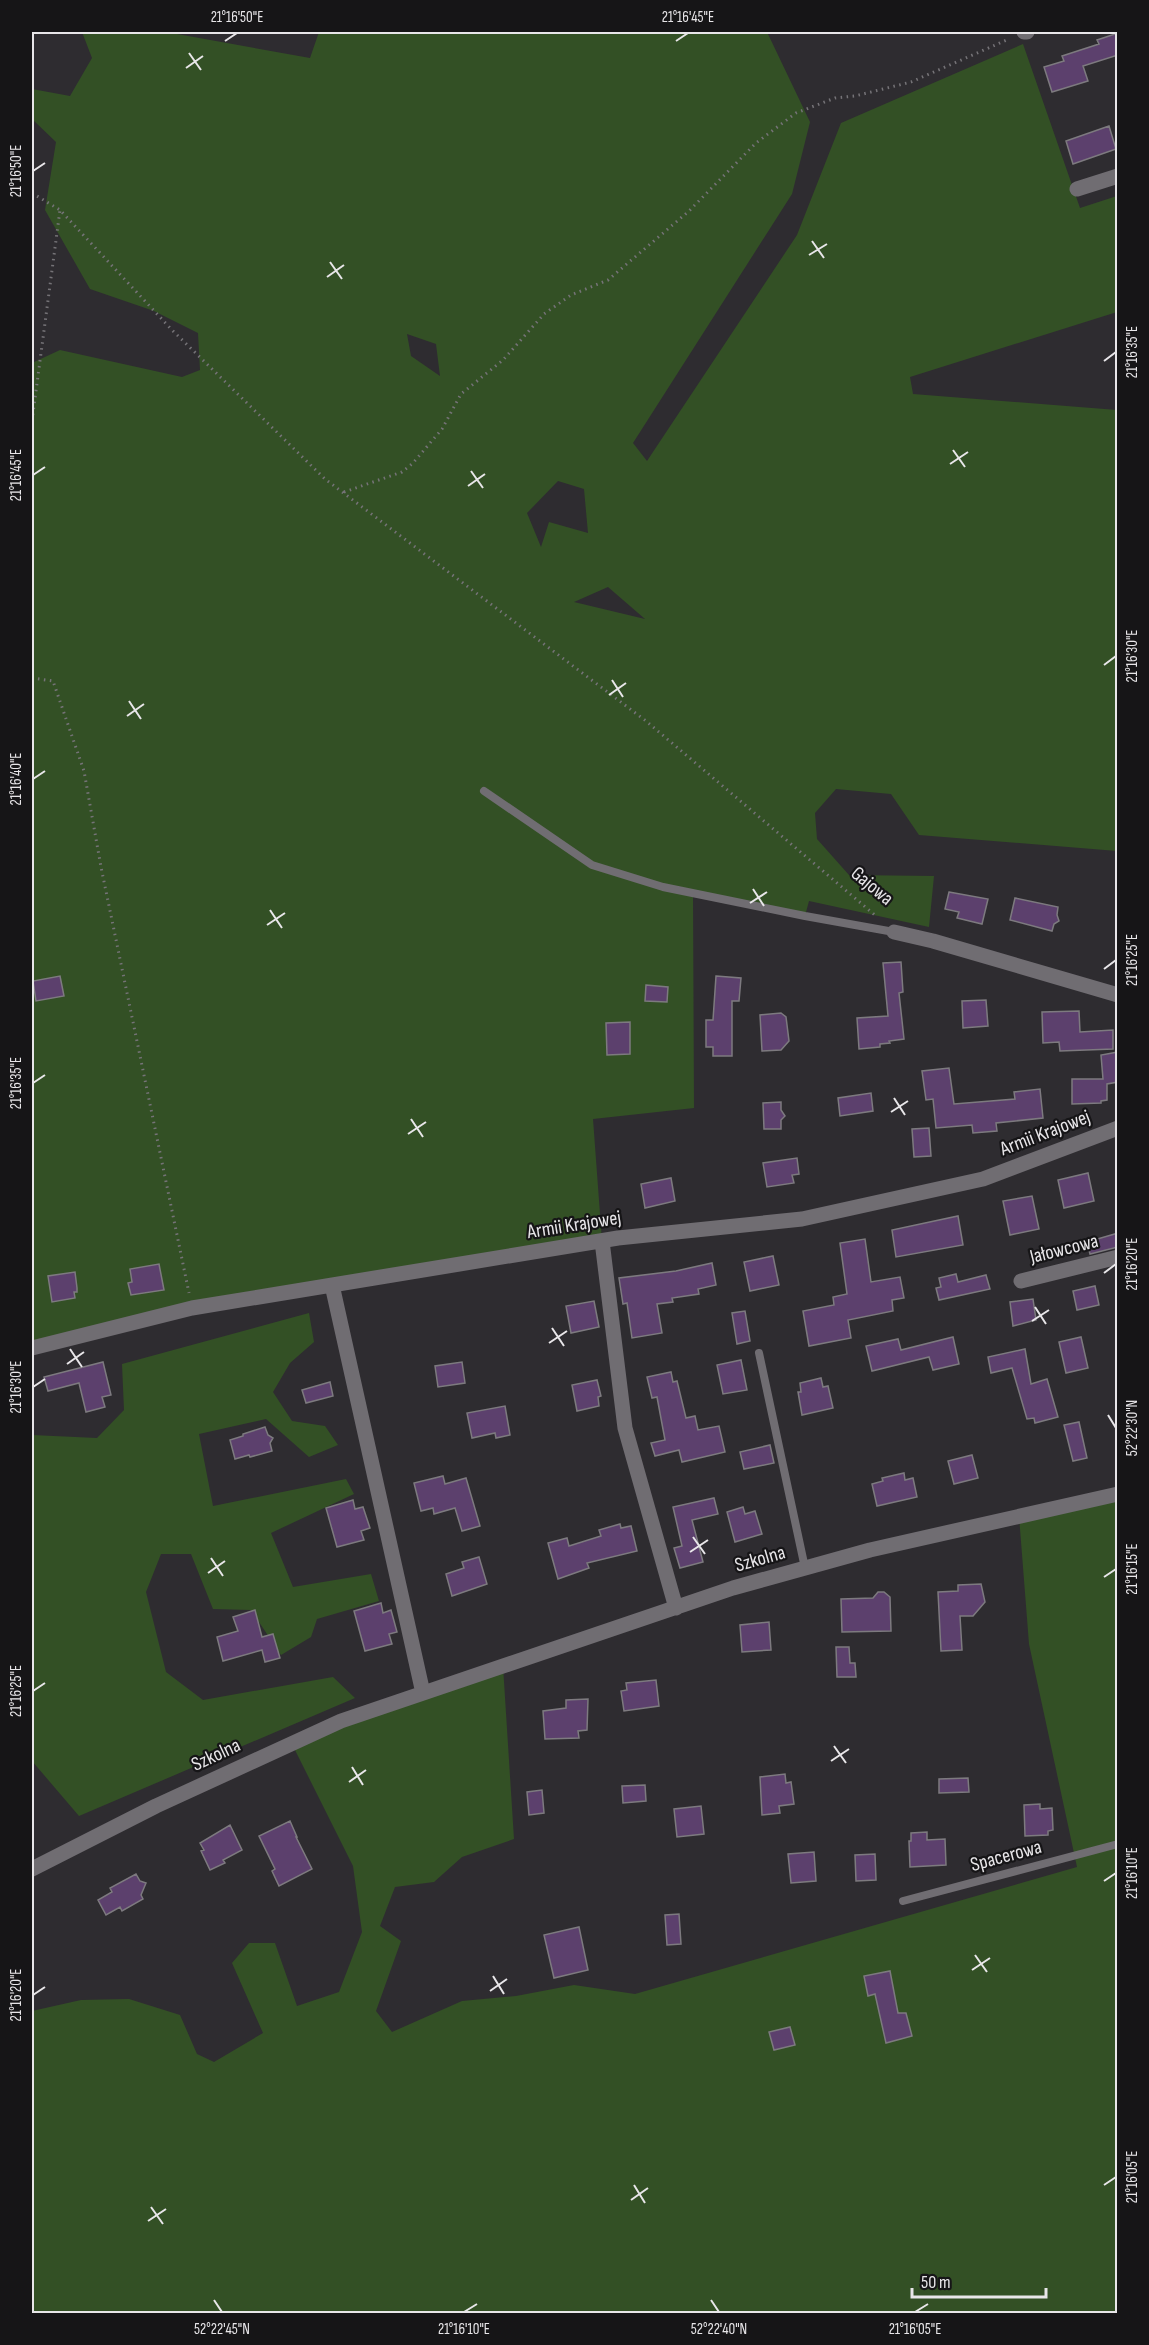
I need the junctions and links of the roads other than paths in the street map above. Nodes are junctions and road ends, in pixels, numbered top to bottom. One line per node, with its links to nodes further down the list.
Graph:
1 (1118, 176): 2 (street)
2 (1077, 189)
3 (484, 791): 4 (lane)
4 (894, 932): 5 (street, Gajowa)
5 (1118, 995)
6 (1118, 1128): 7 (street, Armii Krajowej)
7 (602, 1241): 10 (street, Armii Krajowej); 15 (street)
8 (1118, 1257): 9 (street, Jałowcowa)
9 (1021, 1281)
10 (332, 1285): 11 (street, Armii Krajowej); 16 (street)
11 (32, 1348)
12 (759, 1353): 14 (lane)
13 (1118, 1494): 14 (street, Szkolna)
14 (804, 1568): 15 (street, Szkolna)
15 (676, 1608): 16 (street, Szkolna)
16 (423, 1693): 18 (street, Szkolna)
17 (1118, 1844): 19 (lane, Spacerowa)
18 (32, 1869)
19 (903, 1901)

